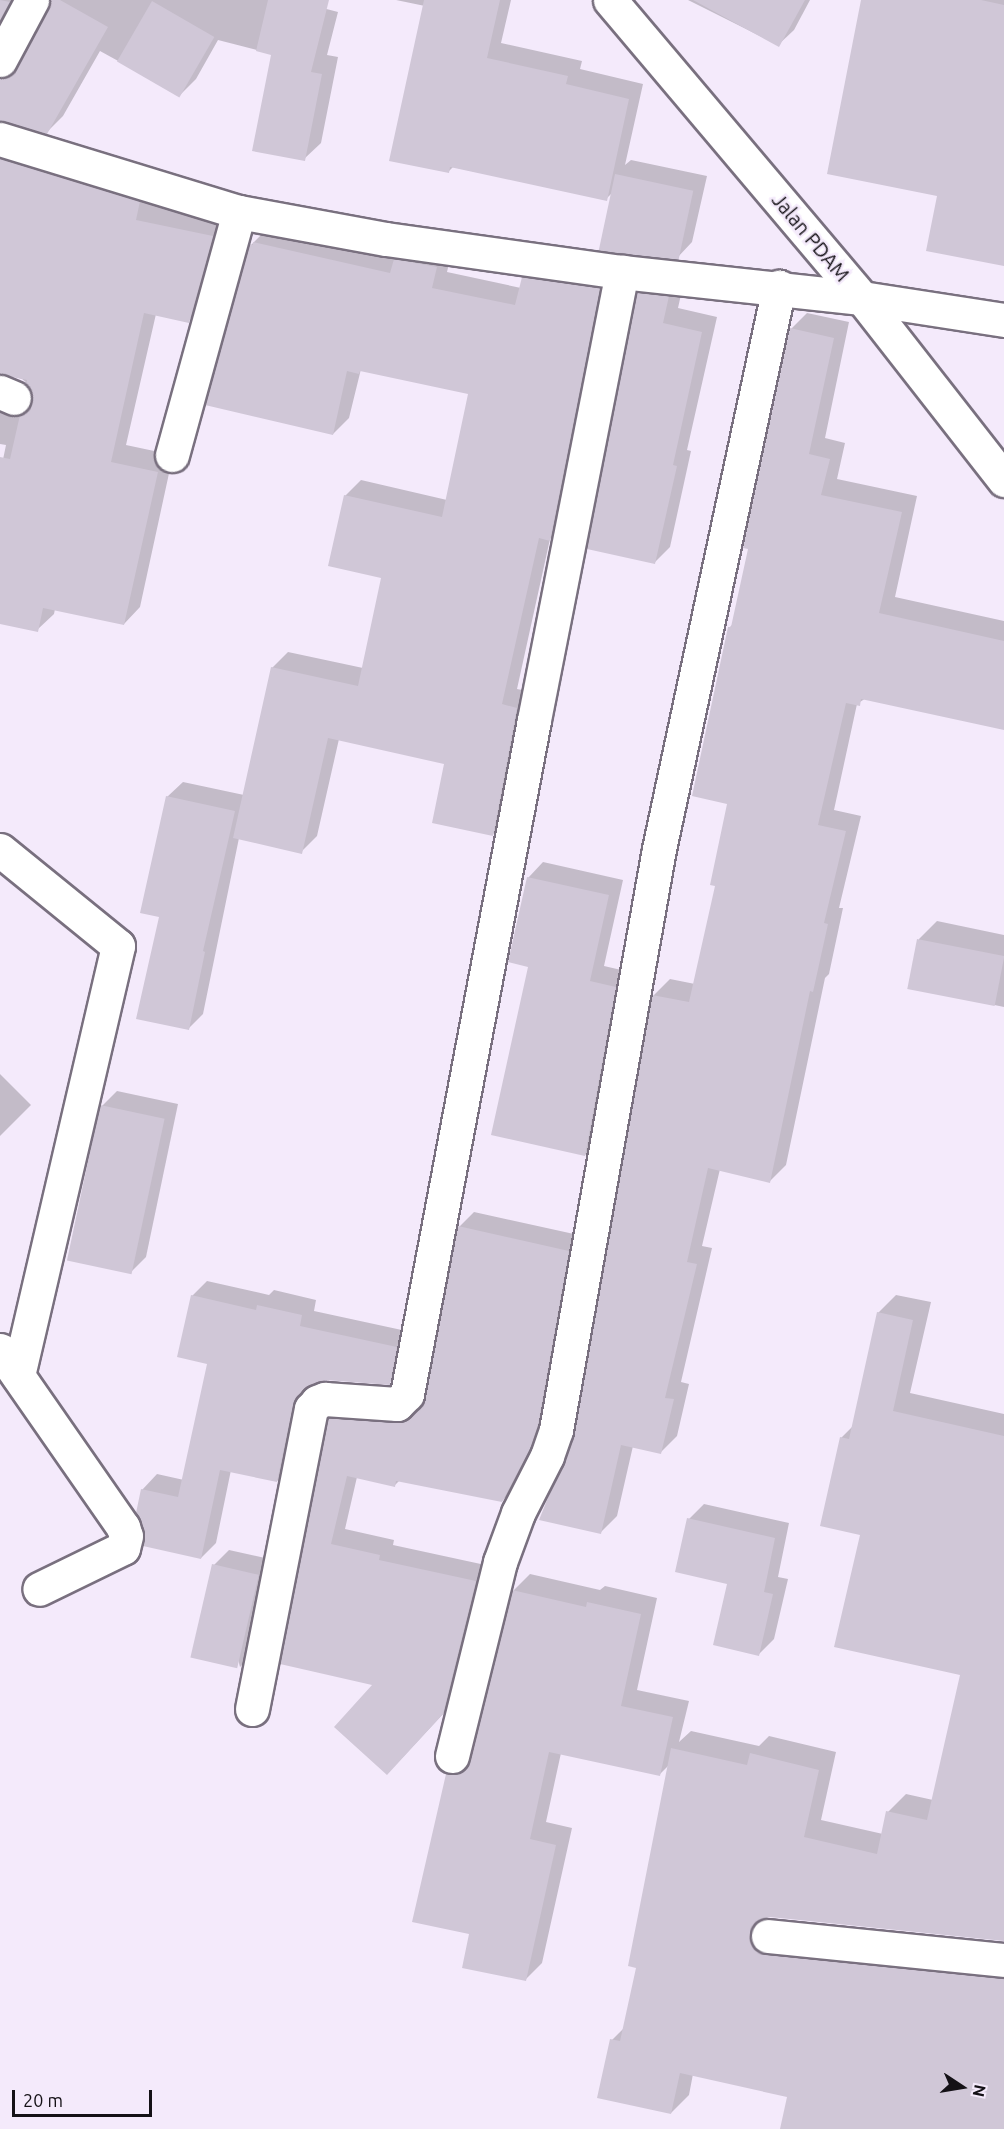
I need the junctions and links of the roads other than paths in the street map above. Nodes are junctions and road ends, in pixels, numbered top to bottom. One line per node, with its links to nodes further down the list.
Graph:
1 (32, 0): 3 (street)
2 (610, 0): 8 (street, Jalan PDAM)
3 (0, 60)
4 (0, 139): 5 (street)
5 (239, 212): 6 (street); 10 (street)
6 (622, 272): 7 (street); 16 (street)
7 (779, 287): 8 (street); 17 (street)
8 (862, 298): 9 (street); 11 (street, Jalan PDAM)
9 (1004, 320)
10 (172, 455)
11 (1004, 480)
12 (0, 850): 14 (street)
13 (0, 1350): 14 (street)
14 (18, 1377): 15 (street)
15 (39, 1589)
16 (252, 1708)
17 (452, 1756)
18 (768, 1935): 19 (street)
19 (1004, 1959)

